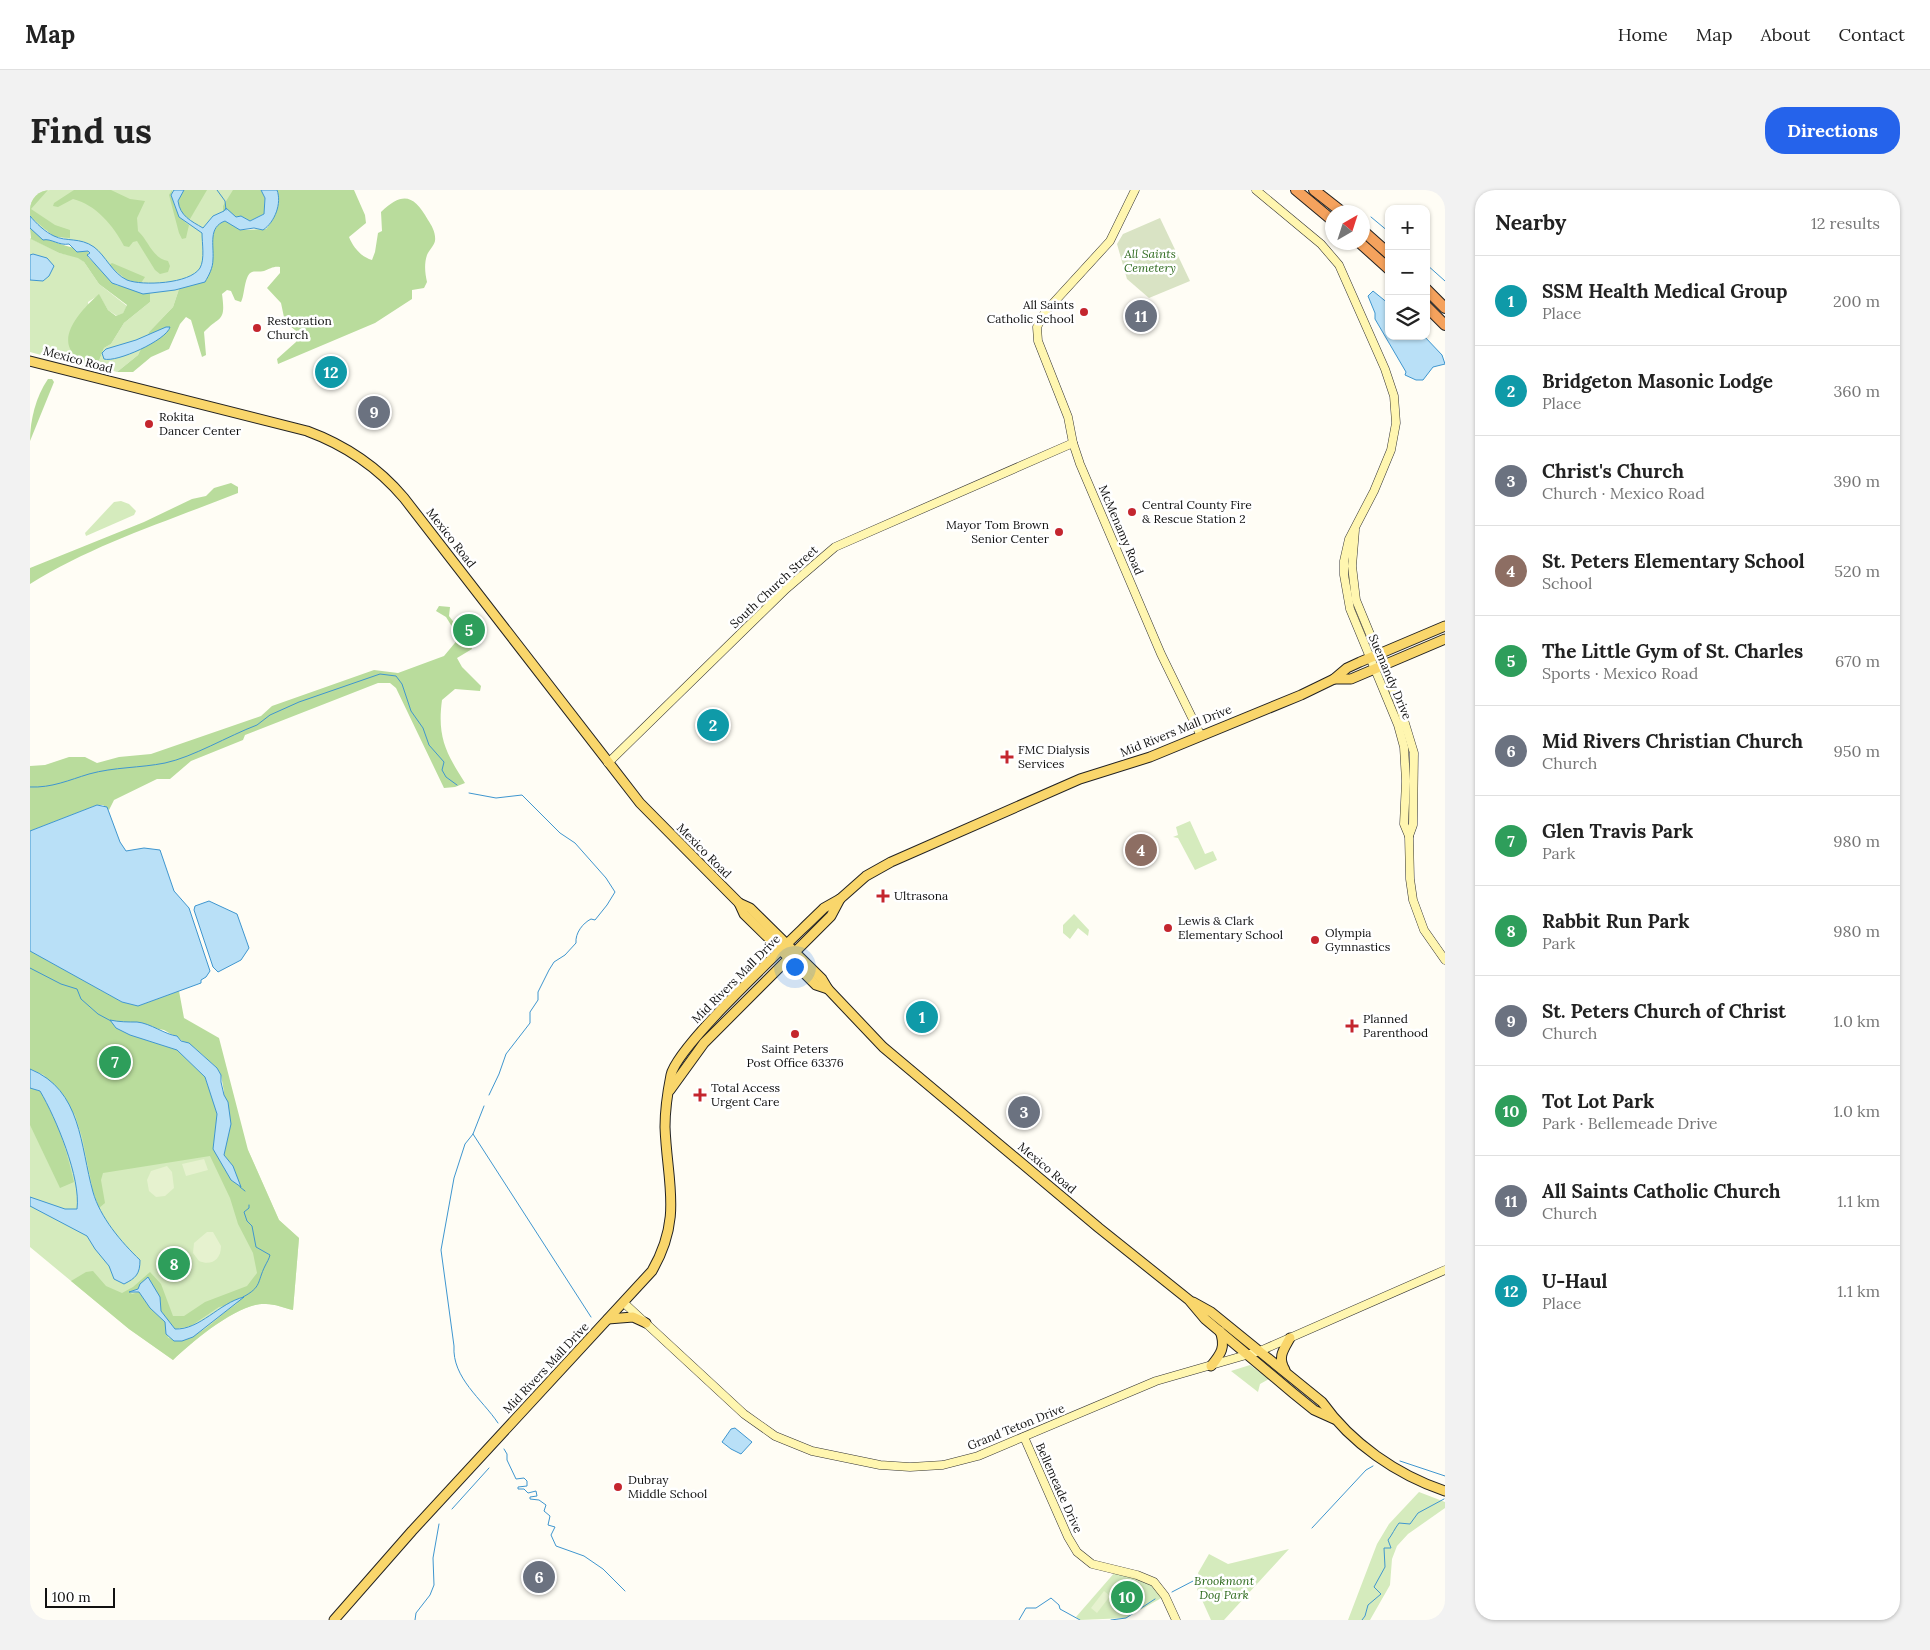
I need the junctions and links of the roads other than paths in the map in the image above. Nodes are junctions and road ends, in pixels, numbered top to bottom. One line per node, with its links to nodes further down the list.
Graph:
1 (1135, 190): 18 (street, McMenamy Road)
2 (1256, 190): 21 (street, Suemandy Drive)
3 (1296, 190): 6 (highway)
4 (1314, 190): 5 (highway)
5 (1333, 205)
6 (1325, 214)
7 (1370, 237): 9 (highway)
8 (1369, 250): 10 (highway)
9 (1385, 250)
10 (1385, 265)
11 (1430, 291): 13 (highway)
12 (1430, 292): 14 (highway)
13 (1445, 300)
14 (1445, 308)
15 (1430, 310): 16 (highway)
16 (1445, 325)
17 (30, 361): 25 (main road, Mexico Road)
18 (1073, 443): 24 (street, McMenamy Road); 25 (street, South Church Street)
19 (1445, 626): 21 (main road, Mid Rivers Mall Drive)
20 (1445, 639): 22 (main road, Mid Rivers Mall Drive)
21 (1374, 656): 22 (street, Suemandy Drive); 23 (main road, Mid Rivers Mall Drive)
22 (1379, 668): 23 (main road, Mid Rivers Mall Drive); 29 (street, Suemandy Drive)
23 (1334, 679): 24 (main road, Mid Rivers Mall Drive)
24 (1201, 736): 26 (main road, Mid Rivers Mall Drive)
25 (608, 762): 27 (main road, Mexico Road)
26 (840, 899): 27 (main road, Mid Rivers Mall Drive); 28 (main road, Mid Rivers Mall Drive)
27 (785, 948): 28 (main road, Mexico Road); 30 (main road, Mid Rivers Mall Drive)
28 (792, 956): 30 (main road, Mid Rivers Mall Drive); 32 (main road, Mexico Road)
29 (1445, 960)
30 (670, 1090): 33 (main road, Mid Rivers Mall Drive)
31 (1445, 1270): 37 (street, Grand Teton Drive)
32 (1189, 1300): 36 (main road, Mexico Road); 38 (main road, Mexico Road)
33 (624, 1303): 34 (main road, Mid Rivers Mall Drive); 35 (street, Grand Teton Drive)
34 (608, 1319): 35 (main road); 45 (main road, Mid Rivers Mall Drive)
35 (646, 1323): 43 (street, Grand Teton Drive)
36 (1220, 1331): 39 (main road, Mexico Road); 40 (main road)
37 (1290, 1338): 38 (street, Grand Teton Drive); 41 (main road)
38 (1260, 1351): 39 (street, Grand Teton Drive); 41 (main road, Mexico Road)
39 (1248, 1355): 40 (street, Grand Teton Drive); 42 (main road, Mexico Road)
40 (1211, 1366): 43 (street, Grand Teton Drive)
41 (1288, 1374): 42 (main road, Mexico Road)
42 (1334, 1419): 44 (main road, Mexico Road)
43 (1024, 1437): 46 (street, Bellemeade Drive)
44 (1445, 1491)
45 (334, 1620)
46 (1176, 1620)

